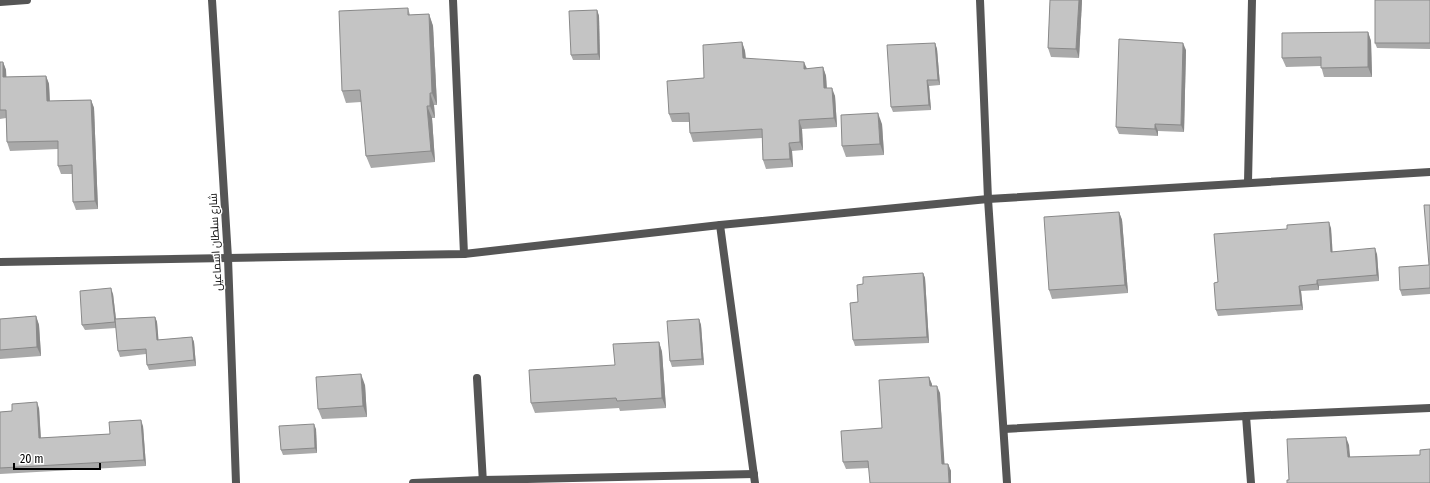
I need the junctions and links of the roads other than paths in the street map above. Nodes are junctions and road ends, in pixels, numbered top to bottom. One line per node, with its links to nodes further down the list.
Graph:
1 (27, 0): 6 (street)
2 (212, 0): 12 (street, شارع سلطان اسماعيل)
3 (453, 0): 11 (street)
4 (980, 0): 9 (street)
5 (1252, 0): 8 (street)
6 (0, 2)
7 (1430, 172): 8 (street)
8 (1248, 182): 9 (street)
9 (988, 199): 10 (street); 17 (street)
10 (720, 225): 11 (street); 18 (street)
11 (464, 254): 12 (street)
12 (228, 258): 13 (street); 20 (street, شارع سلطان اسماعيل)
13 (0, 262)
14 (477, 378): 19 (street)
15 (1430, 408): 16 (street)
16 (1246, 416): 17 (street); 23 (street)
17 (1004, 429): 22 (street)
18 (755, 479): 19 (street)
19 (483, 481): 21 (street)
20 (236, 483)
21 (412, 483)
22 (1007, 483)
23 (1251, 483)

